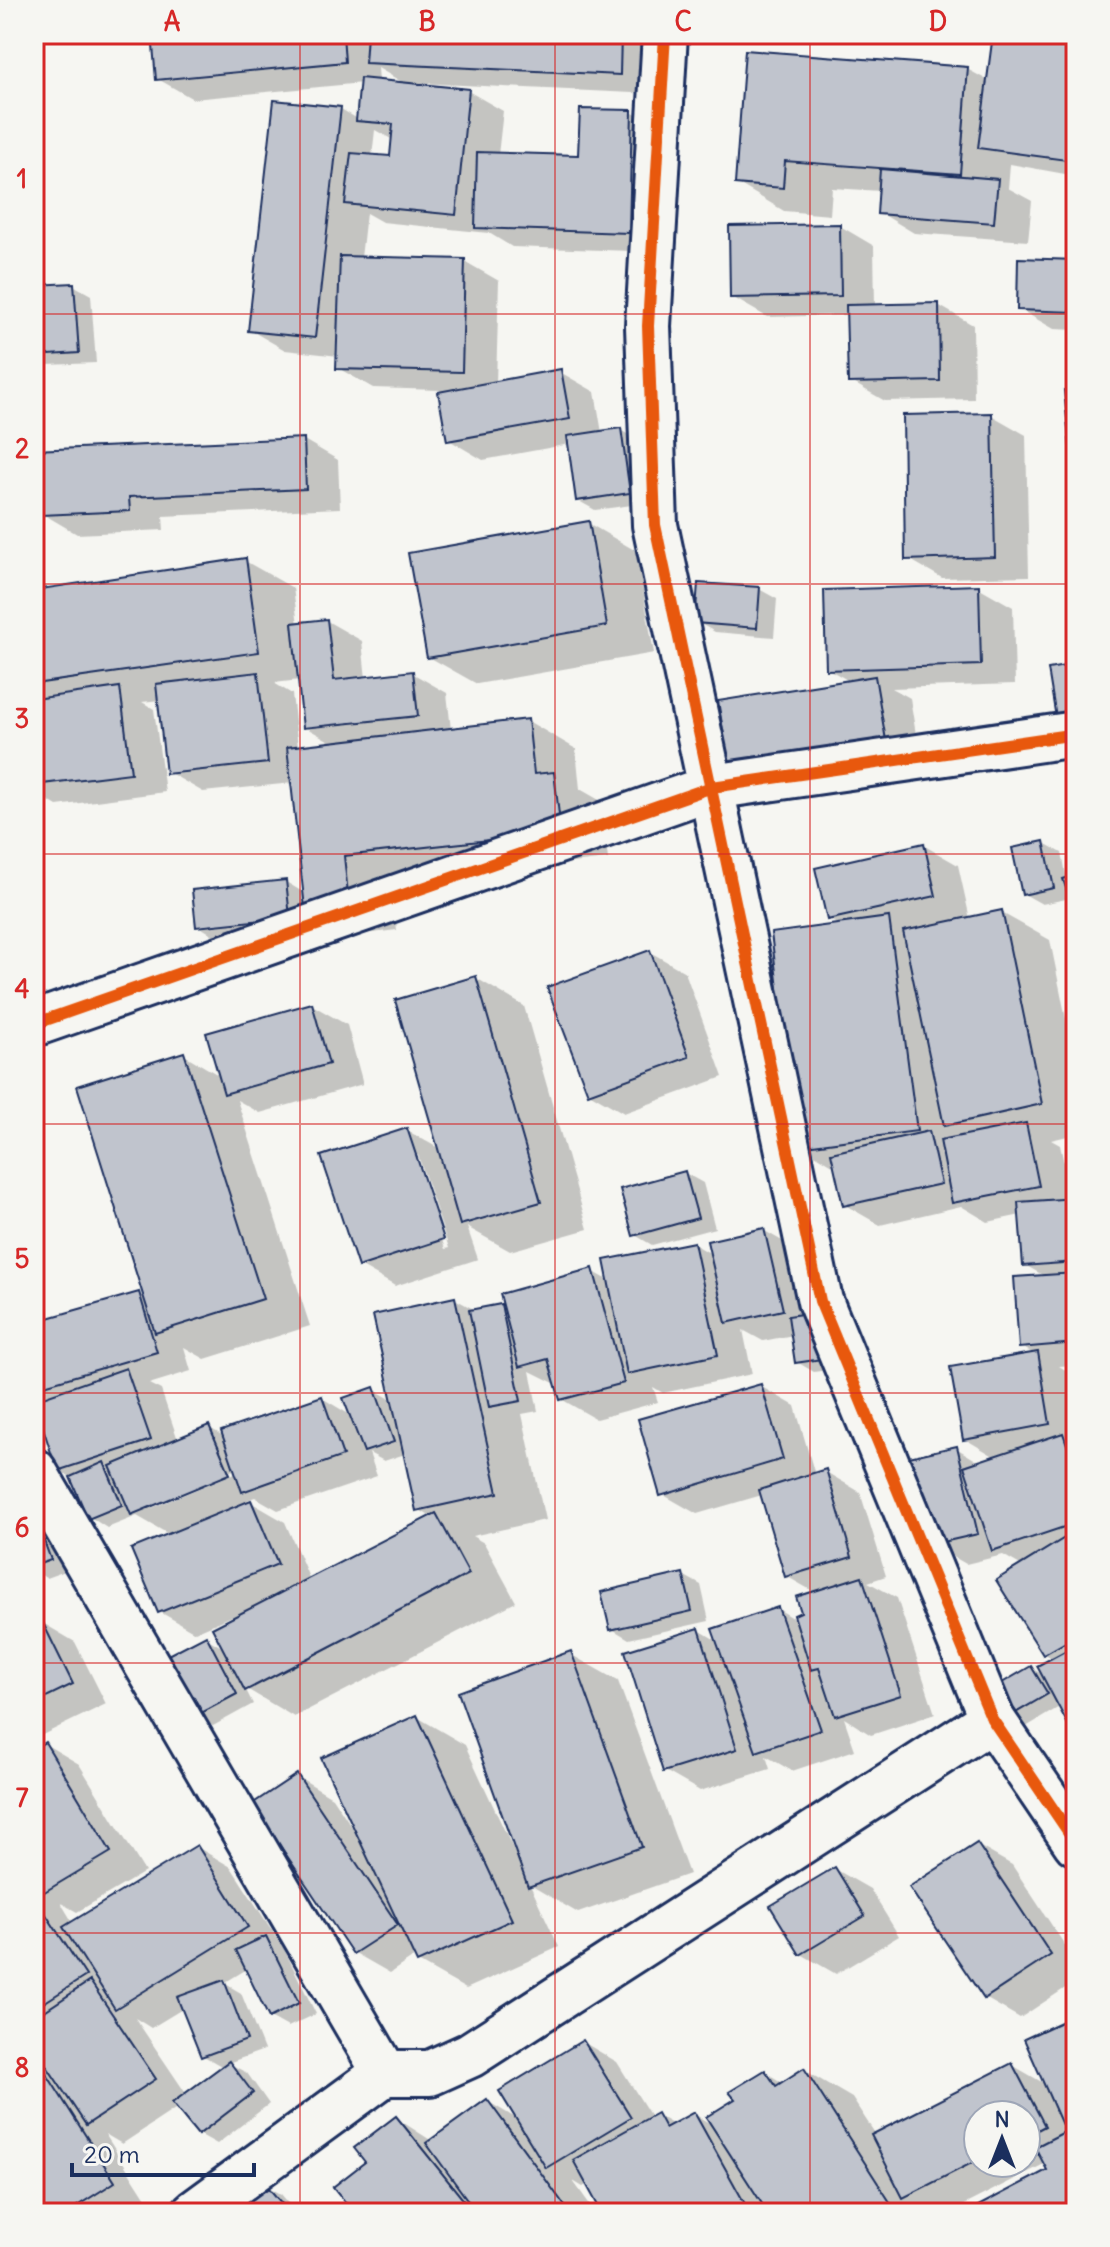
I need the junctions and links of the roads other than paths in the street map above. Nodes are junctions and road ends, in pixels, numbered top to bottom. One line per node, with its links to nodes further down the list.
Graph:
1 (665, 34): 3 (street)
2 (1076, 734): 3 (street)
3 (712, 787): 4 (street); 6 (street)
4 (34, 1024)
5 (34, 1471): 8 (street)
6 (992, 1719): 7 (street); 8 (street)
7 (1076, 1843)
8 (385, 2073): 9 (street)
9 (194, 2213)

